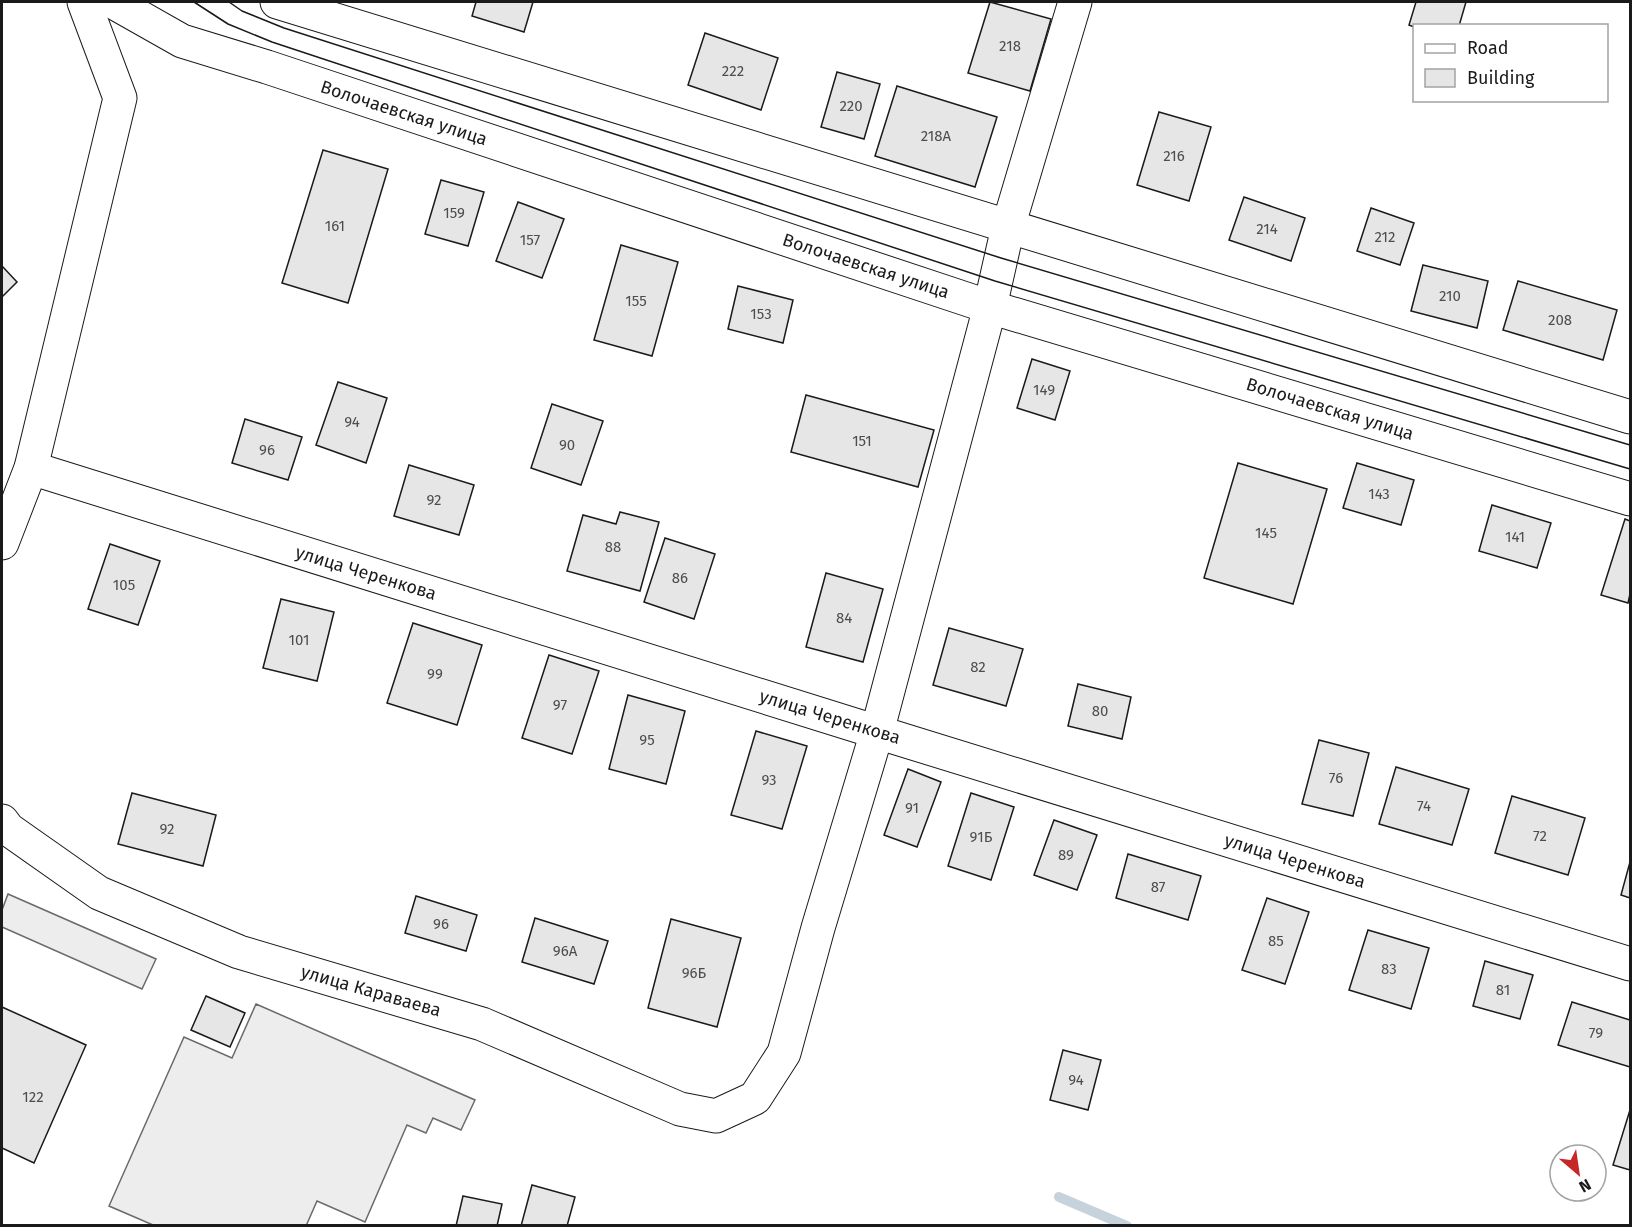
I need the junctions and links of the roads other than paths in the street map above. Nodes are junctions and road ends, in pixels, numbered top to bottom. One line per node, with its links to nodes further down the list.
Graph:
1 (84, 2): 8 (street)
2 (112, 2): 6 (street, Волочаевская улица)
3 (277, 2): 5 (street)
4 (1075, 2): 5 (street)
5 (1008, 227): 6 (street); 7 (street)
6 (990, 307): 9 (street, Волочаевская улица); 11 (street)
7 (1630, 417)
8 (31, 468): 10 (street); 11 (street, улица Черенкова)
9 (1630, 499)
10 (2, 543)
11 (877, 732): 12 (street, улица Караваева); 13 (street, улица Черенкова)
12 (2, 821)
13 (1630, 964)

